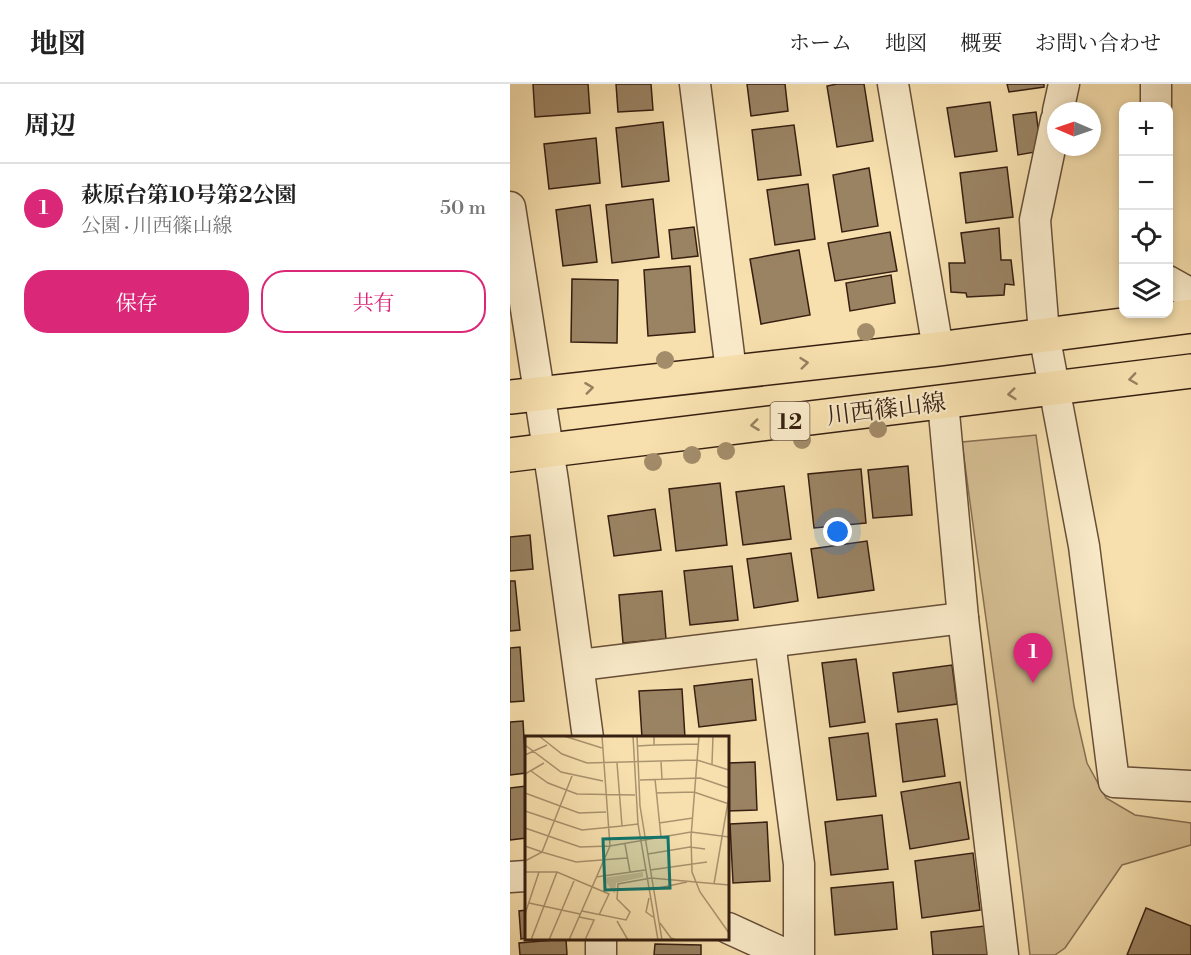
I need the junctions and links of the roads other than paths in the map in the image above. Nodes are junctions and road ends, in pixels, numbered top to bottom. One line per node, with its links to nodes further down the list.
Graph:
1 (695, 84): 14 (street)
2 (893, 84): 13 (street)
3 (1064, 84): 5 (street)
4 (1156, 84): 6 (street)
5 (1060, 102)
6 (1156, 102)
7 (1048, 156): 12 (street)
8 (510, 207): 17 (street)
9 (1173, 284): 10 (street)
10 (1191, 294)
11 (1191, 316): 12 (main road, 12)
12 (1055, 333): 13 (main road, 12); 16 (street)
13 (938, 349): 14 (main road, 12, one-way to 13)
14 (731, 371): 17 (main road, 12, one-way to 14)
15 (1191, 371): 16 (main road, 川西篠山線 / 12, one-way to 16)
16 (1061, 388): 18 (main road, 川西篠山線 / 12, one-way to 18); 25 (street)
17 (524, 396): 19 (street)
18 (943, 402): 19 (main road, 川西篠山線 / 12, one-way to 19); 21 (street)
19 (548, 450): 20 (main road, 川西篠山線 / 12); 23 (street)
20 (510, 455)
21 (963, 618): 22 (street); 31 (street)
22 (770, 642): 23 (street); 30 (street)
23 (580, 666): 24 (street)
24 (588, 736)
25 (1191, 786)
26 (525, 876): 27 (street)
27 (510, 878)
28 (729, 928): 29 (street)
29 (787, 955)
30 (799, 955)
31 (1003, 955)

